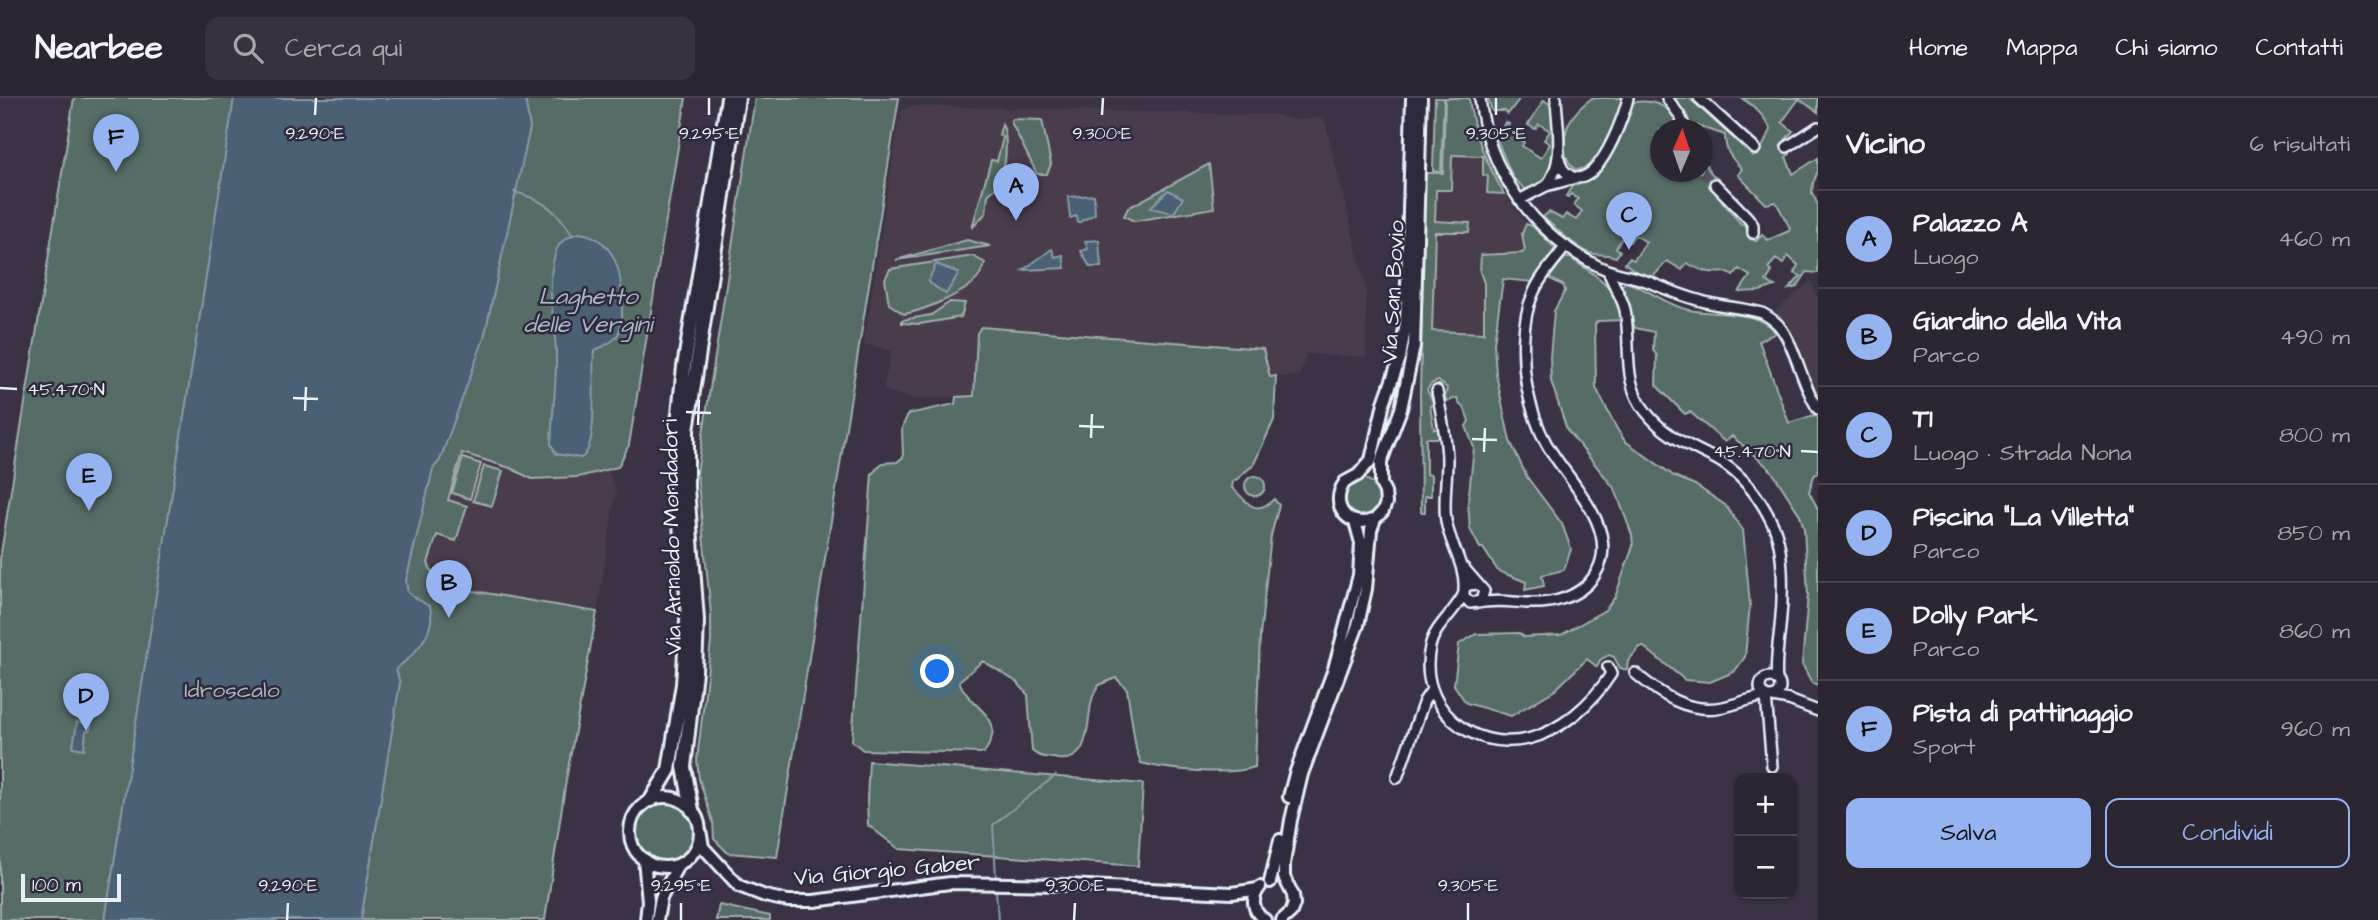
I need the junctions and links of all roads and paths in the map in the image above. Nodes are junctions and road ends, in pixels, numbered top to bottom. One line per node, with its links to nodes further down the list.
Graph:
1 (728, 98): 46 (highway, Via Arnoldo Mondadori)
2 (738, 98): 47 (highway, Via Arnoldo Mondadori)
3 (1412, 98): 24 (main road, Via San Bovio)
4 (1421, 98): 25 (main road, Via San Bovio)
5 (1480, 98): 18 (street)
6 (1556, 98): 14 (street)
7 (1628, 98): 15 (street)
8 (1667, 98): 10 (street)
9 (1699, 98): 13 (street)
10 (1681, 119)
11 (1818, 127): 12 (street)
12 (1787, 147)
13 (1755, 149)
14 (1559, 158): 15 (street); 17 (street)
15 (1576, 178): 17 (street)
16 (1715, 184): 19 (street)
17 (1546, 186): 18 (street)
18 (1519, 200): 20 (street)
19 (1754, 233)
20 (1566, 246): 21 (street); 31 (street)
21 (1608, 270): 23 (street); 34 (street)
22 (1437, 391): 28 (street)
23 (1818, 410)
24 (1358, 475): 25 (main road); 27 (main road, Via San Bovio)
25 (1381, 484): 26 (main road, Via San Bovio)
26 (1375, 519): 27 (main road); 53 (main road, Via San Bovio)
27 (1355, 522): 52 (main road, Via San Bovio)
28 (1461, 565): 29 (street); 30 (street)
29 (1481, 587): 30 (street); 31 (street); 32 (street)
30 (1464, 591): 32 (street); 33 (street)
31 (1505, 602): 32 (street)
32 (1476, 603): 33 (street)
33 (1450, 615): 39 (street)
34 (1776, 658): 37 (street); 38 (street)
35 (1608, 667): 39 (street)
36 (1635, 673): 41 (street)
37 (1762, 682): 38 (street); 40 (street); 41 (street)
38 (1778, 683): 40 (street); 42 (street)
39 (1431, 691): 45 (street)
40 (1769, 697): 41 (street); 42 (street); 44 (street)
41 (1740, 703)
42 (1801, 704): 43 (street)
43 (1818, 711)
44 (1772, 766)
45 (1397, 778)
46 (652, 800): 47 (main road); 49 (main road)
47 (692, 810): 48 (main road)
48 (700, 830): 50 (main road); 51 (main road, Via Giorgio Gaber)
49 (644, 859): 50 (main road); 58 (main road)
50 (681, 862): 51 (main road, Via Giorgio Gaber); 59 (main road)
51 (722, 870): 55 (main road, Via Giorgio Gaber)
52 (1270, 882): 53 (main road); 54 (main road)
53 (1288, 888): 57 (main road, Via San Bovio)
54 (1258, 890): 55 (main road, Via Giorgio Gaber); 56 (main road)
55 (1232, 893): 56 (main road, Via Giorgio Gaber)
56 (1254, 904): 60 (main road)
57 (1288, 917)
58 (646, 920)
59 (657, 920)
60 (1265, 920)

